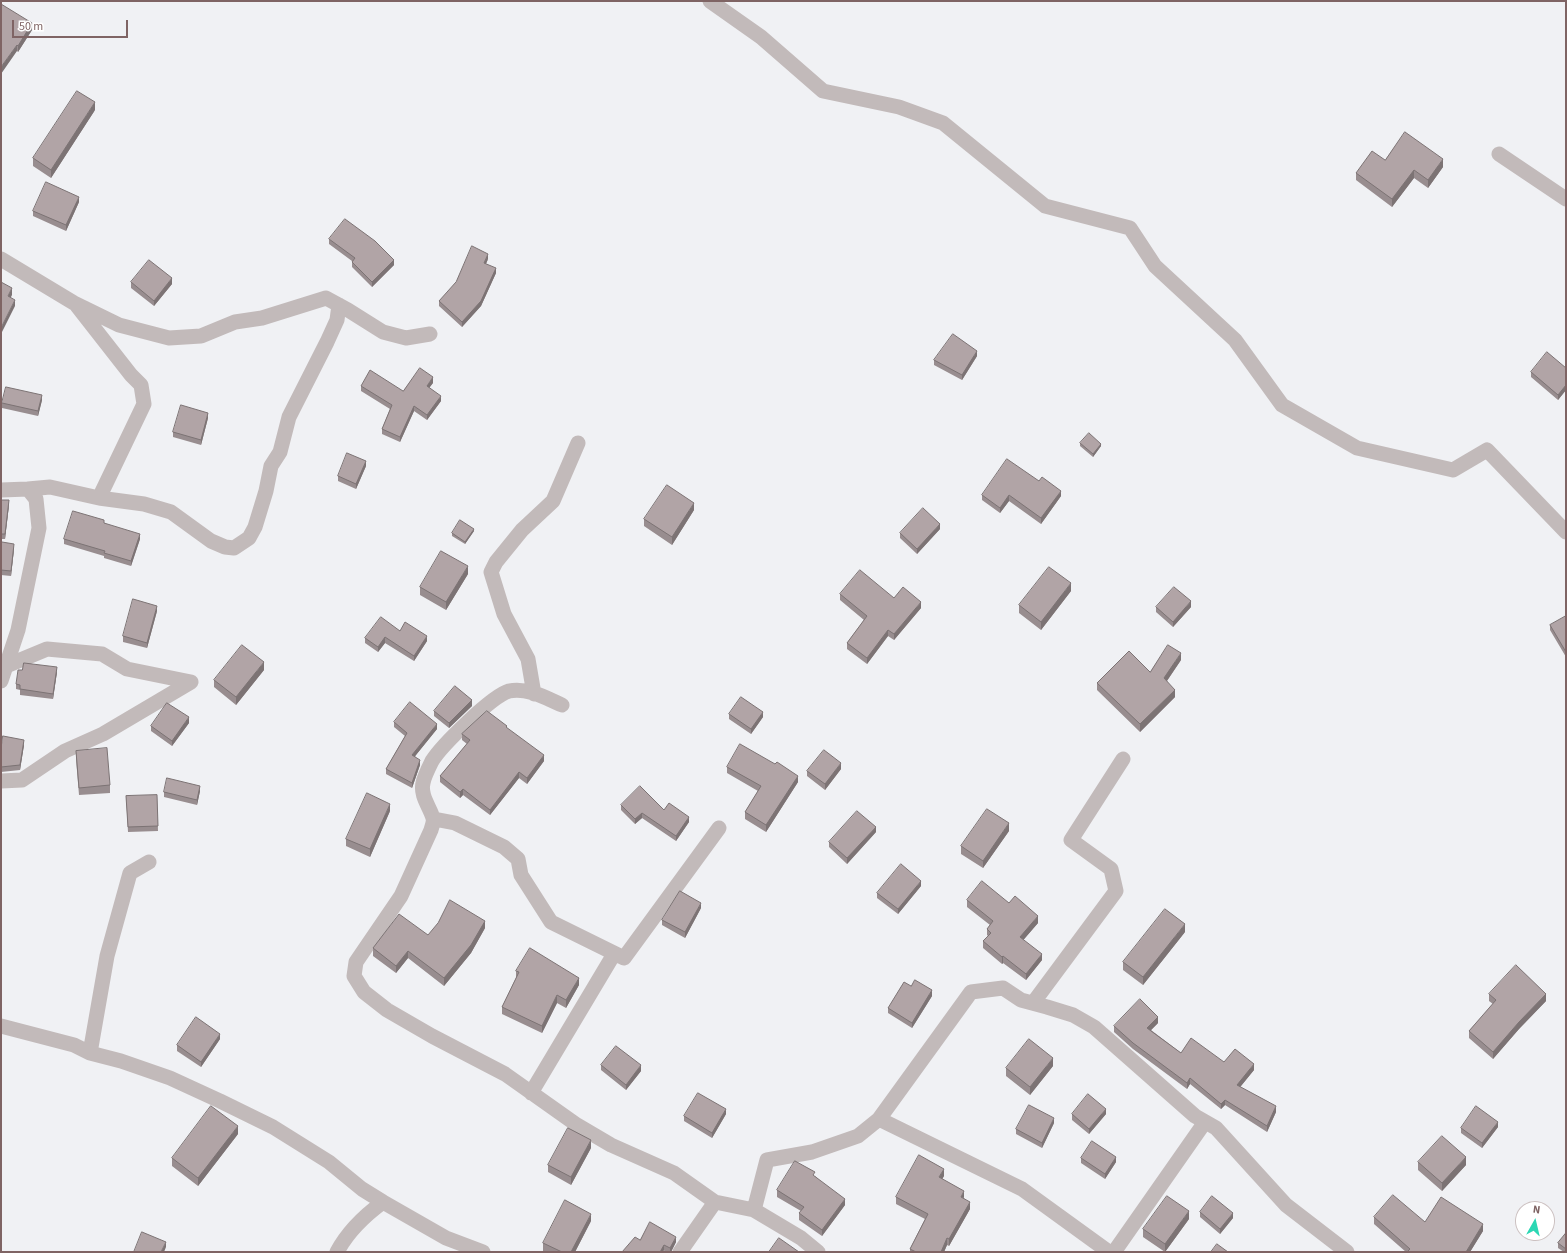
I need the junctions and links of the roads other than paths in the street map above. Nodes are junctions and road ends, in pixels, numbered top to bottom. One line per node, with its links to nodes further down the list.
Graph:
1 (710, 1): 12 (street)
2 (1499, 154): 3 (street)
3 (1566, 199)
4 (1, 259): 5 (street)
5 (74, 302): 6 (street); 11 (street)
6 (339, 305): 7 (street); 11 (street)
7 (430, 334)
8 (578, 443): 15 (street)
9 (28, 489): 10 (street); 11 (street); 13 (street)
10 (1, 490)
11 (99, 498)
12 (1566, 532)
13 (6, 666): 14 (street); 18 (street)
14 (1, 681)
15 (534, 694): 16 (street); 19 (street)
16 (562, 705)
17 (1123, 759): 23 (street)
18 (1, 782)
19 (434, 820): 22 (street); 26 (street)
20 (719, 828): 22 (street)
21 (149, 862): 25 (street)
22 (614, 954): 26 (street)
23 (1032, 1003): 27 (street); 28 (street)
24 (1, 1026): 25 (street)
25 (90, 1053): 29 (street)
26 (531, 1093): 30 (street)
27 (879, 1119): 31 (street); 36 (street)
28 (1205, 1122): 37 (street); 38 (street)
29 (383, 1202): 32 (street); 33 (street)
30 (715, 1202): 31 (street); 34 (street)
31 (754, 1210): 35 (street)
32 (337, 1252)
33 (483, 1252)
34 (680, 1252)
35 (818, 1252)
36 (1109, 1252)
37 (1114, 1252)
38 (1347, 1252)

